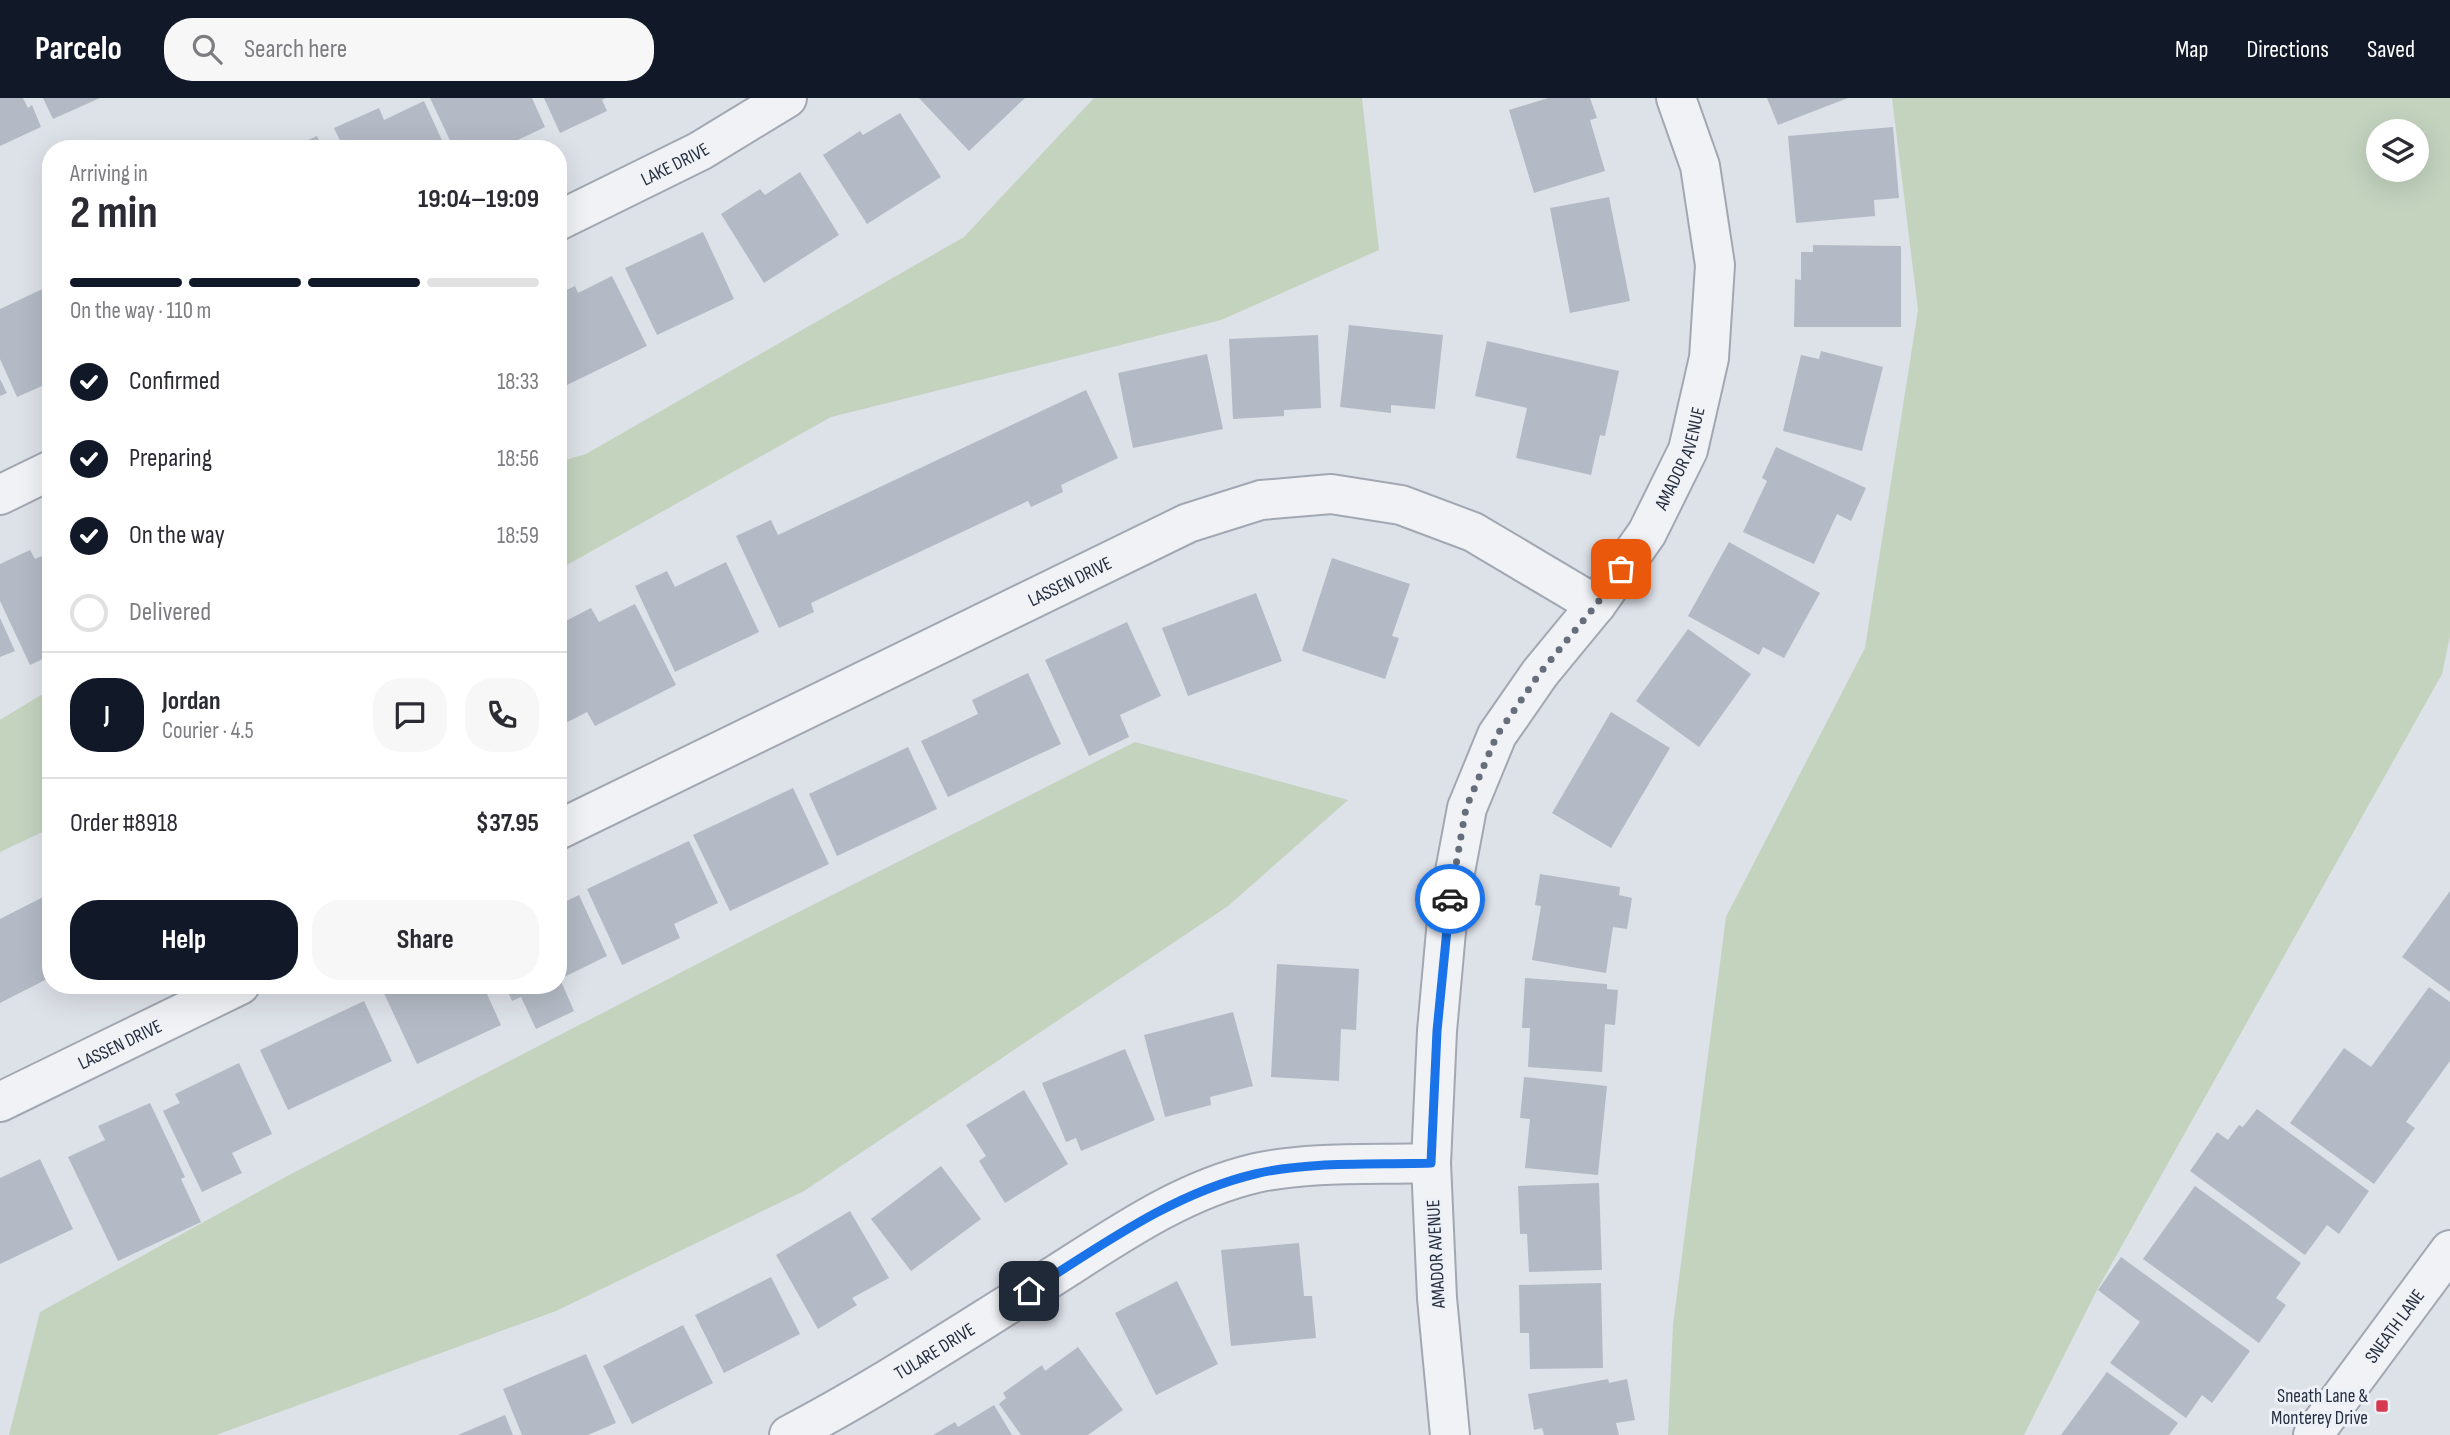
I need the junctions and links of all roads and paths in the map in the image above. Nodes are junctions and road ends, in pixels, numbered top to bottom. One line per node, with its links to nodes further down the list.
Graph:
1 (787, 98): 3 (street, LAKE DRIVE)
2 (1676, 98): 6 (street, AMADOR AVENUE)
3 (567, 217)
4 (42, 474): 5 (street)
5 (0, 495)
6 (1596, 605): 7 (street, LASSEN DRIVE); 10 (street, AMADOR AVENUE)
7 (567, 826)
8 (222, 994): 9 (street, LASSEN DRIVE)
9 (0, 1102)
10 (1431, 1163): 12 (street, TULARE DRIVE); 13 (street, AMADOR AVENUE)
11 (2450, 1250): 14 (street, SNEATH LANE)
12 (789, 1435)
13 (1450, 1435)
14 (2313, 1435)

